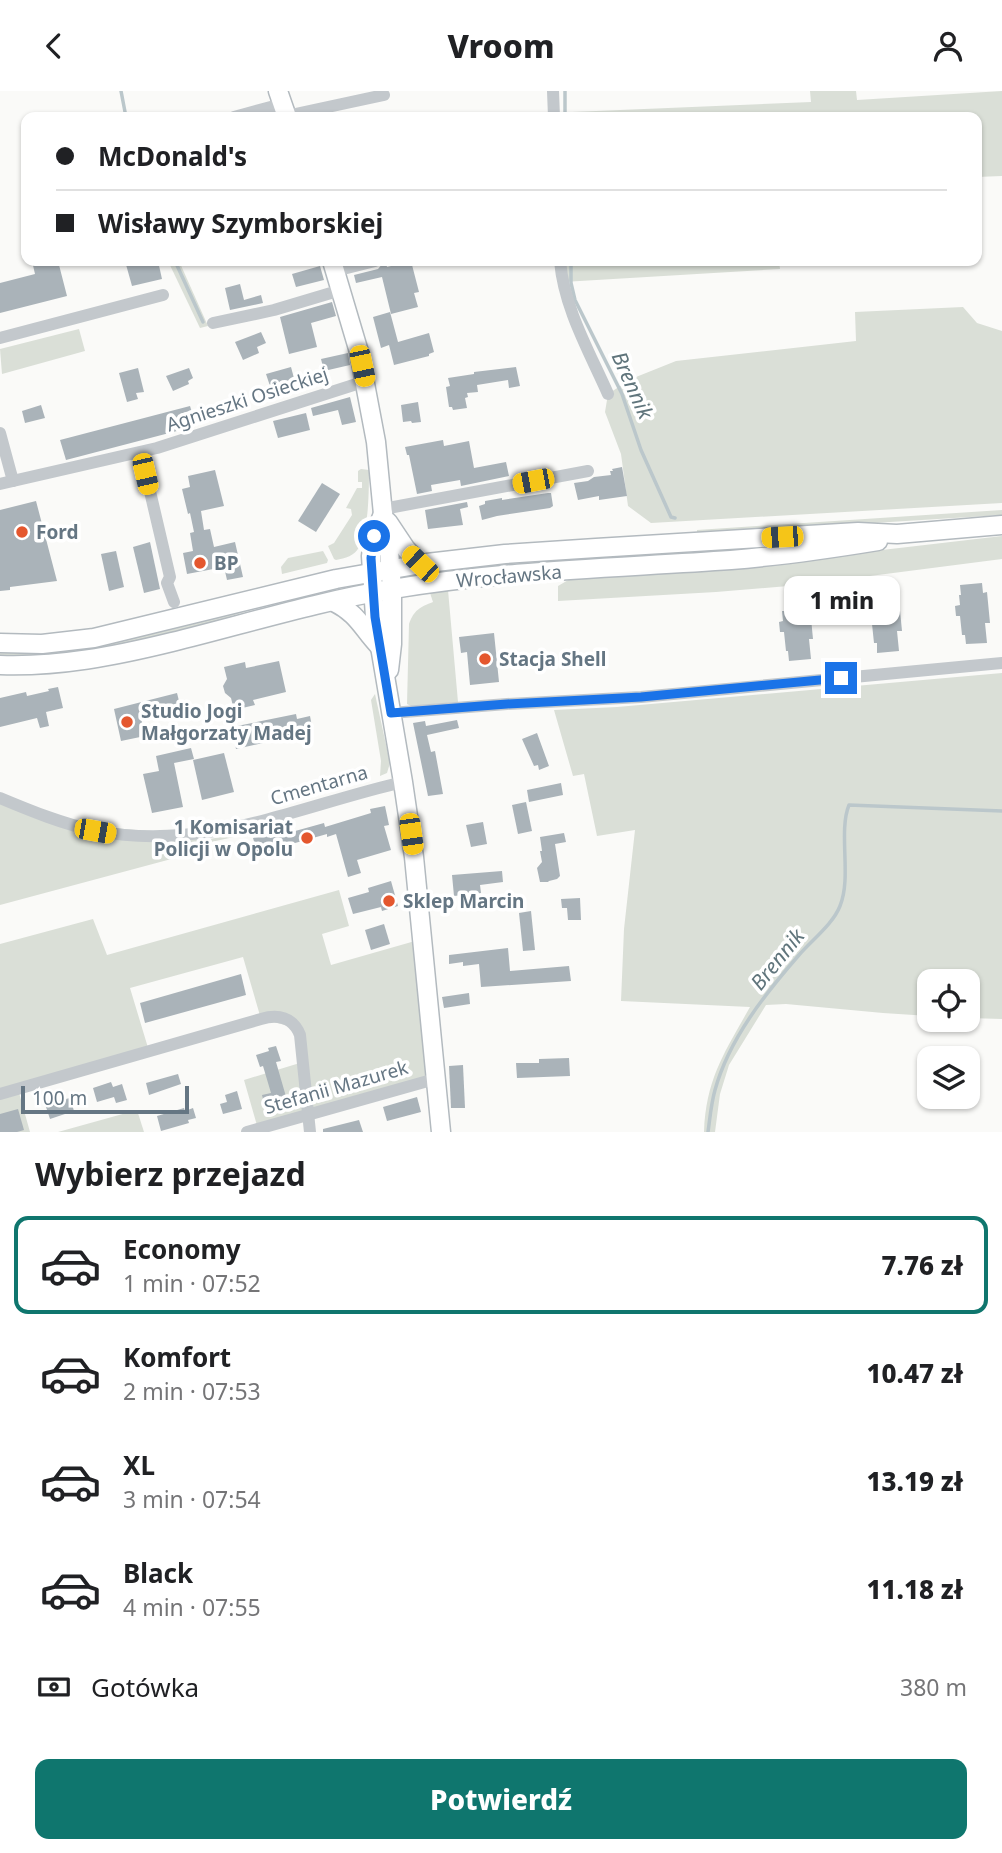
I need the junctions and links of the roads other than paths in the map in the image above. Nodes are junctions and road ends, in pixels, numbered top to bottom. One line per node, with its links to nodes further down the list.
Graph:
1 (553, 91): 5 (street)
2 (384, 95): 3 (street)
3 (283, 107): 4 (street)
4 (258, 112)
5 (554, 112)
6 (333, 266): 8 (main road)
7 (560, 266): 13 (street)
8 (341, 290): 10 (street); 12 (main road)
9 (163, 295): 11 (street)
10 (213, 323)
11 (0, 338)
12 (366, 381): 15 (street, Agnieszki Osieckiej); 18 (main road)
13 (608, 394)
14 (0, 433): 17 (street)
15 (141, 453): 17 (street, Agnieszki Osieckiej); 24 (street)
16 (588, 471): 18 (street)
17 (6, 483)
18 (383, 512): 21 (main road); 22 (main road)
19 (1002, 525): 20 (main road, Wrocławska)
20 (897, 534): 21 (main road, Wrocławska); 23 (main road, Wrocławska)
21 (420, 564): 22 (main road, Wrocławska)
22 (381, 570): 23 (main road); 26 (main road, Wrocławska)
23 (383, 591): 25 (main road, Wrocławska); 27 (main road); 30 (main road)
24 (174, 602)
25 (334, 602): 27 (main road); 29 (main road, Wrocławska)
26 (0, 643)
27 (379, 646): 30 (main road)
28 (1002, 663): 31 (street)
29 (0, 665)
30 (388, 686): 31 (main road)
31 (391, 713): 32 (main road)
32 (403, 782): 33 (street, Cmentarna); 34 (main road)
33 (0, 798)
34 (435, 1079): 36 (street, Stefanii Mazurek); 39 (main road)
35 (0, 1094): 36 (street)
36 (308, 1115): 37 (street, Stefanii Mazurek); 38 (street)
37 (247, 1132)
38 (310, 1132)
39 (441, 1132)

